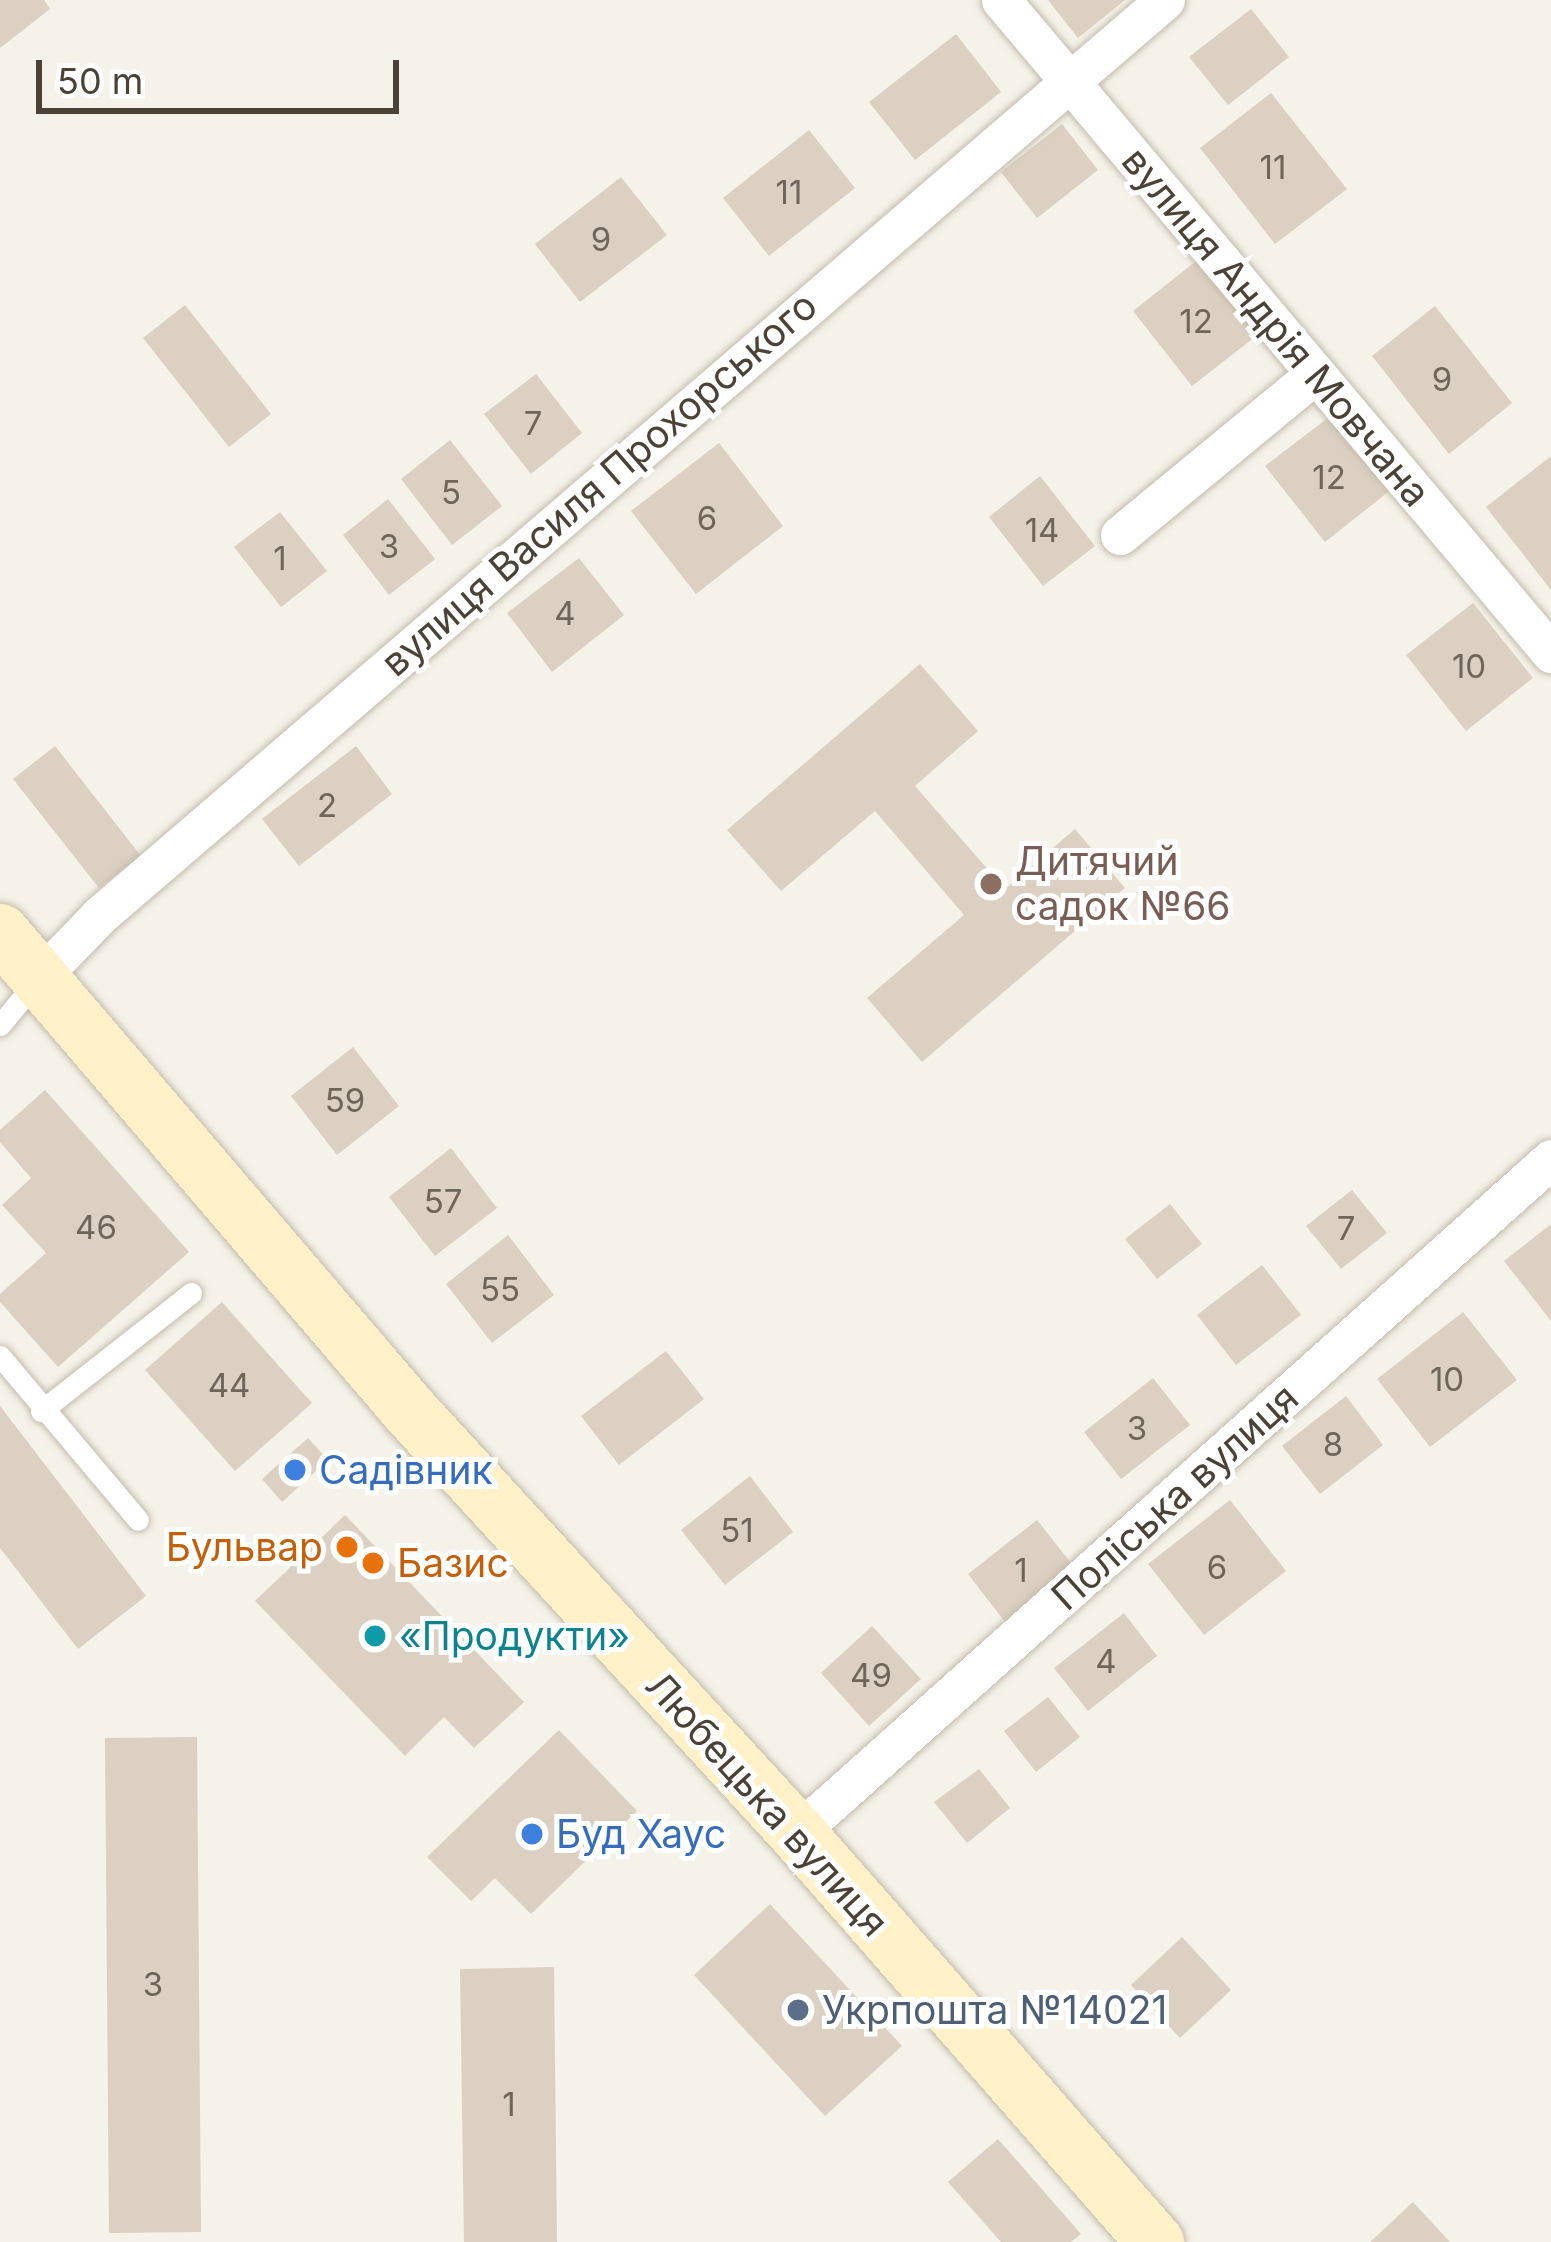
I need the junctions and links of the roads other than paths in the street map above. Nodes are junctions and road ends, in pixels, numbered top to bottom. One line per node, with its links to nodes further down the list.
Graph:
1 (1001, 0): 3 (street, вулиця Андрія Мовчана)
2 (1165, 0): 3 (street, вулиця Василя Прохорського)
3 (1067, 80): 4 (street, вулиця Андрія Мовчана); 8 (street, вулиця Василя Прохорського)
4 (1316, 374): 5 (street); 6 (street, вулиця Андрія Мовчана)
5 (1120, 535)
6 (1551, 653)
7 (0, 932): 8 (main road, Любецька вулиця)
8 (40, 977): 9 (lane); 15 (main road, Любецька вулиця)
9 (0, 1025)
10 (1551, 1159): 15 (street, Поліська вулиця)
11 (191, 1293): 13 (lane)
12 (0, 1356): 13 (lane)
13 (41, 1411): 14 (lane)
14 (138, 1520)
15 (797, 1833): 16 (main road, Любецька вулиця)
16 (1154, 2242)

